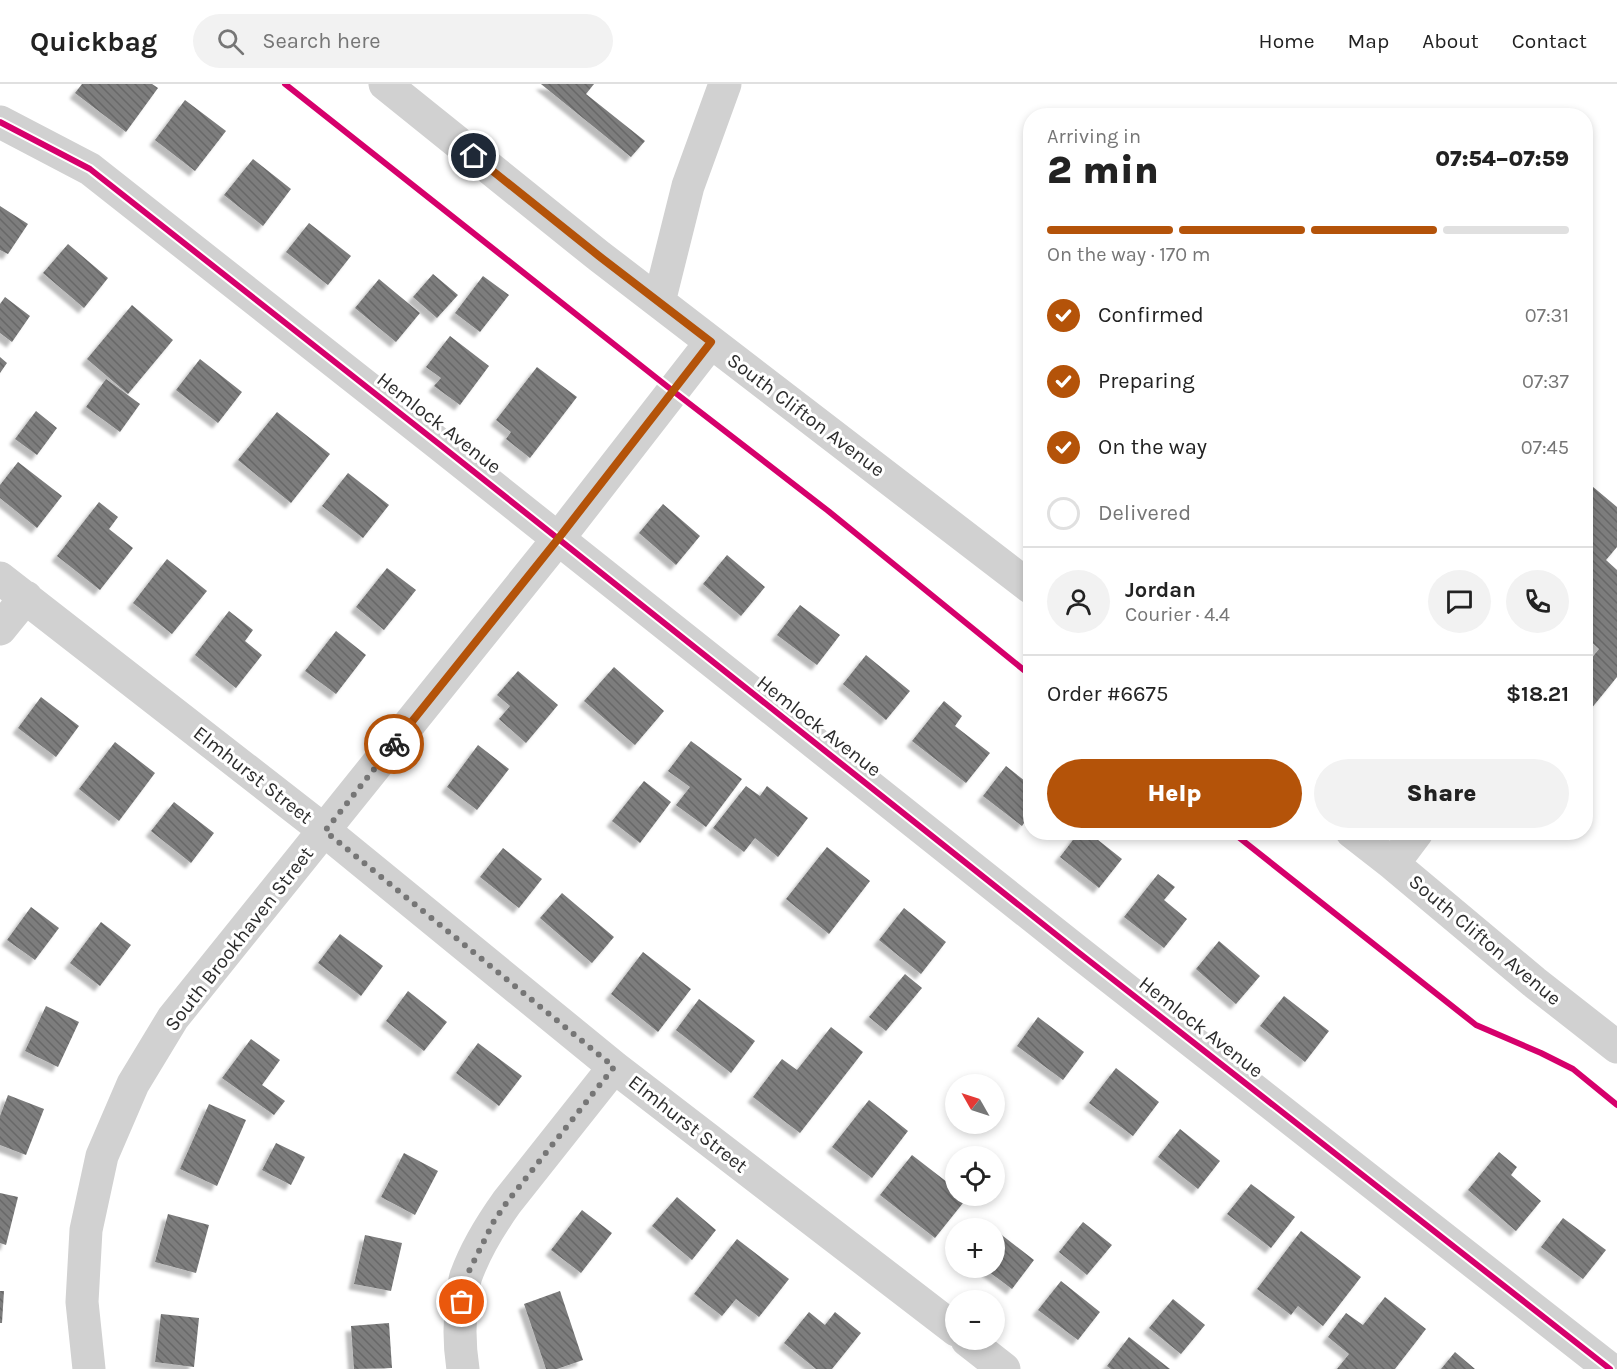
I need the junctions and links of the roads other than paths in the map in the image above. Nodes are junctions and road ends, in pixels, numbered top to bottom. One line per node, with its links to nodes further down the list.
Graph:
1 (385, 84): 4 (street, South Clifton Avenue)
2 (725, 84): 4 (street)
3 (0, 122): 6 (street, Hemlock Avenue)
4 (659, 302): 5 (street, South Clifton Avenue)
5 (711, 342): 6 (street, South Brookhaven Street); 8 (street, South Clifton Avenue)
6 (558, 539): 11 (street, South Brookhaven Street); 22 (street, Hemlock Avenue)
7 (0, 578): 9 (street, Elmhurst Street)
8 (1023, 582)
9 (26, 597): 10 (street); 11 (street, Elmhurst Street)
10 (0, 629)
11 (325, 831): 16 (street, Elmhurst Street); 19 (street, South Brookhaven Street)
12 (1362, 840): 14 (street, South Clifton Avenue)
13 (1412, 840): 14 (street)
14 (1393, 864): 15 (street, South Clifton Avenue)
15 (1617, 1047)
16 (614, 1067): 17 (street, Elmhurst Street); 20 (street)
17 (945, 1322)
18 (980, 1350): 21 (street)
19 (89, 1369)
20 (463, 1369)
21 (1004, 1369)
22 (1610, 1369)

